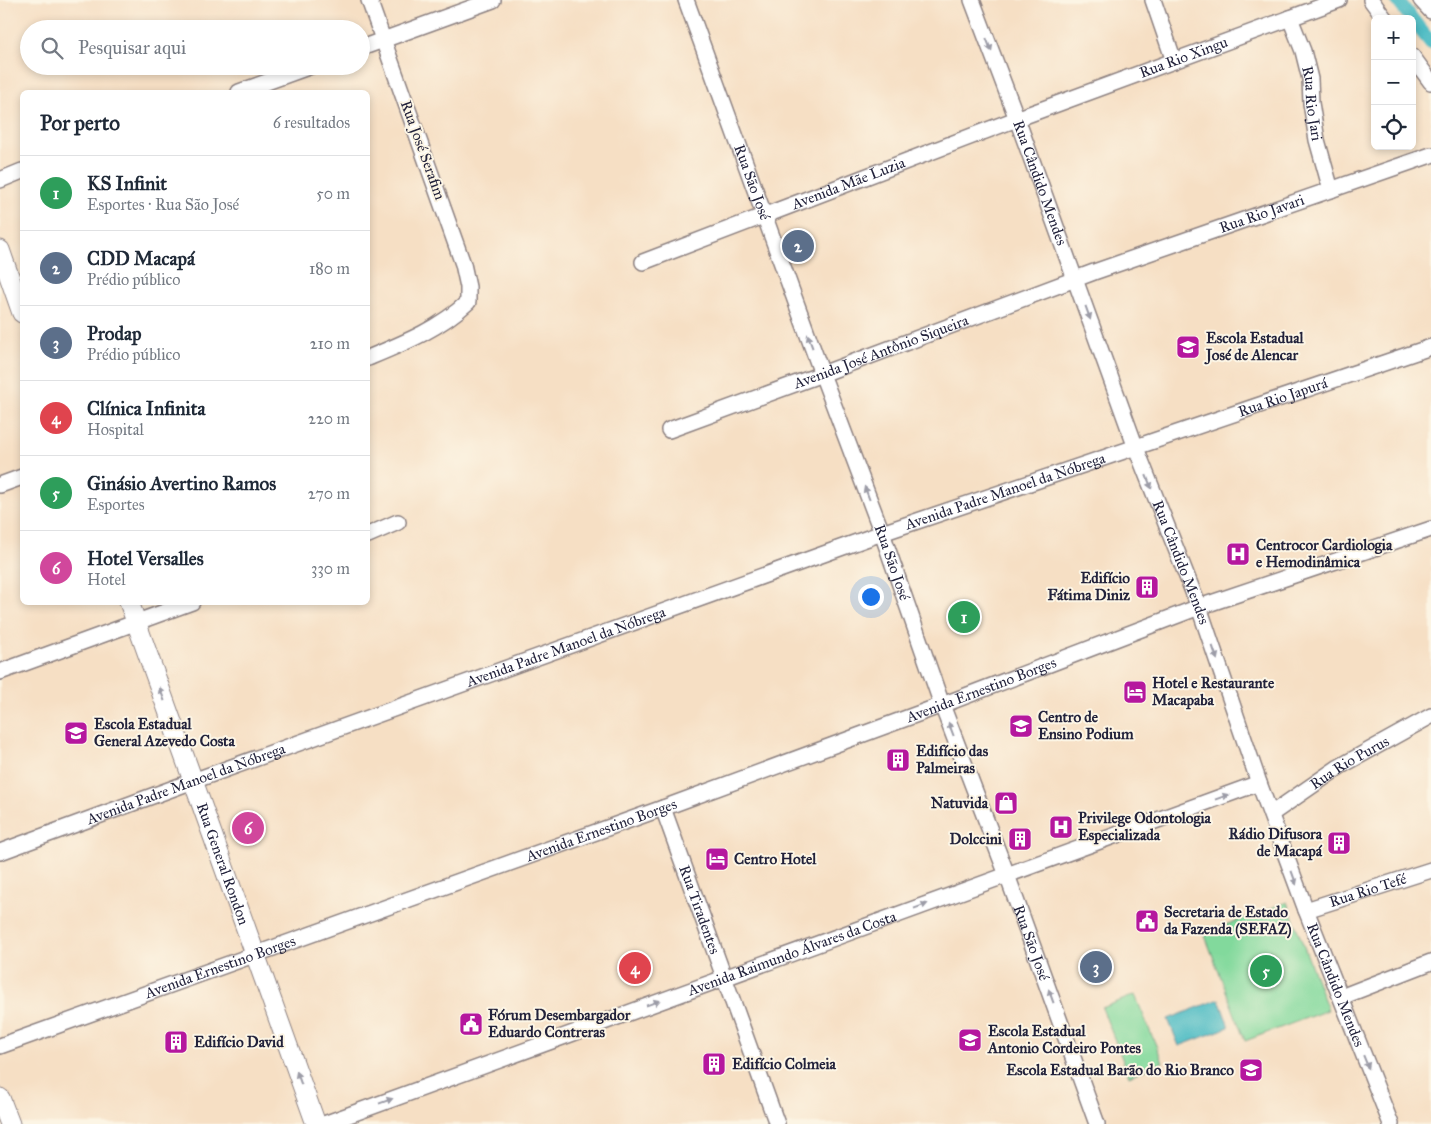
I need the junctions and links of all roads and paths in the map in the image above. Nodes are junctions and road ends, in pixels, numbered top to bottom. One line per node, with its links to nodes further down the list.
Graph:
1 (369, 0): 12 (street, Rua José Serafim)
2 (493, 0): 12 (street)
3 (686, 0): 24 (street, Rua São José)
4 (972, 0): 19 (street, Rua Cândido Mendes, one-way to 19)
5 (1153, 0): 15 (street)
6 (1339, 0): 11 (street, Rua Rio Xingu)
7 (1371, 0): 10 (street)
8 (1421, 0): 9 (street)
9 (1431, 11)
10 (1382, 15)
11 (1290, 18): 15 (street, Rua Rio Xingu); 23 (street, Rua Rio Jari)
12 (383, 40): 13 (street); 31 (street, Rua José Serafim)
13 (370, 45)
14 (1415, 60): 17 (street)
15 (1174, 61): 19 (street, Rua Rio Xingu)
16 (286, 75): 18 (street)
17 (1431, 82)
18 (245, 90)
19 (1022, 117): 24 (street, Avenida Mãe Luzia); 28 (street, Rua Cândido Mendes)
20 (1431, 155): 23 (street, Rua Rio Javari)
21 (20, 172): 22 (street)
22 (0, 180)
23 (1331, 190): 27 (street, Rua Rio Javari)
24 (763, 215): 26 (street, Avenida Mãe Luzia); 32 (street, Rua São José, one-way to 24)
25 (0, 250): 29 (main road)
26 (643, 262)
27 (1094, 272): 28 (street, Avenida José Antônio Siqueira)
28 (1076, 279): 32 (street, Avenida José Antônio Siqueira); 34 (street, Rua Cândido Mendes, one-way to 34)
29 (20, 307)
30 (1431, 347): 34 (street, Rua Rio Japurá)
31 (370, 357)
32 (822, 374): 33 (street, Avenida José Antônio Siqueira); 40 (street, Rua São José, one-way to 32)
33 (669, 430)
34 (1136, 448): 40 (street, Avenida Padre Manoel da Nóbrega); 43 (street, Rua Cândido Mendes, one-way to 43)
35 (20, 478): 36 (street)
36 (0, 485)
37 (398, 522): 39 (street)
38 (1431, 529): 43 (street, Avenida Ernestino Borges)
39 (370, 533)
40 (882, 533): 46 (street, Rua São José); 48 (street, Avenida Padre Manoel da Nóbrega)
41 (130, 605): 44 (main road, Rua General Rondon)
42 (184, 605): 44 (street)
43 (1199, 607): 46 (street, Avenida Ernestino Borges); 49 (street, Rua Cândido Mendes, one-way to 49)
44 (137, 623): 45 (street); 48 (main road, Rua General Rondon, one-way to 44)
45 (0, 672)
46 (942, 705): 50 (street, Avenida Ernestino Borges); 54 (street, Rua São José, one-way to 46)
47 (1431, 716): 51 (street, Rua Rio Purus)
48 (193, 781): 52 (street, Avenida Padre Manoel da Nóbrega); 56 (main road, Rua General Rondon)
49 (1260, 783): 51 (street, Rua Cândido Mendes); 54 (street, Avenida Raimundo Álvares da Costa, one-way to 49)
50 (663, 808): 56 (street, Avenida Ernestino Borges); 58 (street, Rua Tiradentes)
51 (1271, 814): 55 (street, Rua Cândido Mendes, one-way to 55)
52 (0, 852)
53 (1431, 870): 55 (street, Rua Rio Tefé)
54 (1007, 875): 58 (street, Avenida Raimundo Álvares da Costa, one-way to 54); 66 (street, Rua São José, one-way to 54)
55 (1306, 910): 59 (street, Rua Cândido Mendes)
56 (255, 954): 60 (street, Avenida Ernestino Borges); 63 (main road, Rua General Rondon, one-way to 56)
57 (1431, 962): 59 (street)
58 (723, 977): 64 (street, Avenida Raimundo Álvares da Costa, one-way to 58); 65 (street, Rua Tiradentes)
59 (1340, 997): 67 (street, Rua Cândido Mendes, one-way to 67)
60 (0, 1046)
61 (0, 1098): 62 (main road)
62 (10, 1124)
63 (316, 1124)
64 (324, 1124)
65 (777, 1124)
66 (1097, 1124)
67 (1391, 1124)

